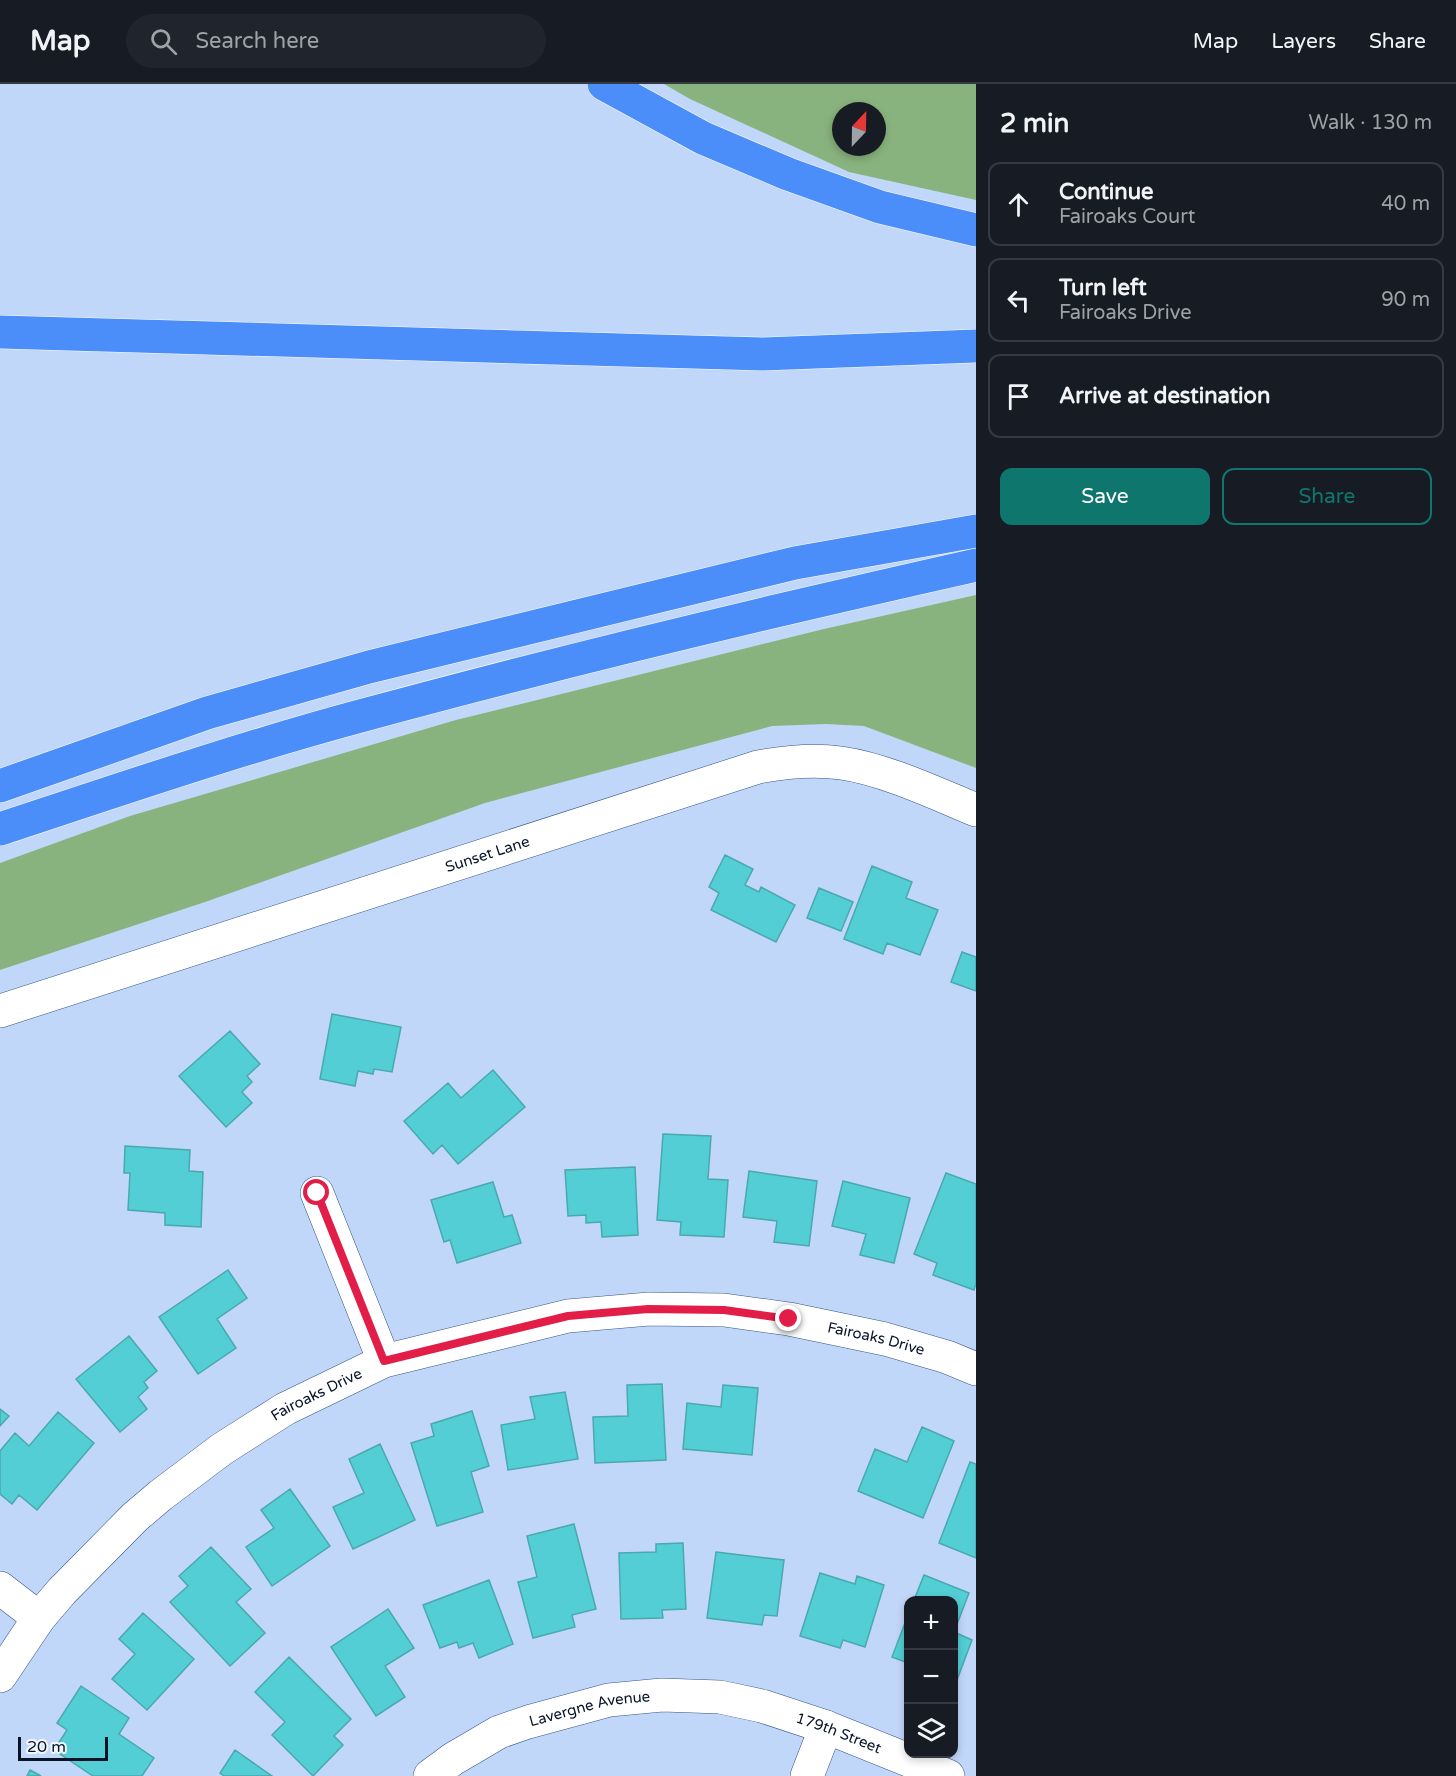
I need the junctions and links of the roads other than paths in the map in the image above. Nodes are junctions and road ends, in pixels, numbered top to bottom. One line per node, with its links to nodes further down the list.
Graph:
1 (604, 84): 2 (highway)
2 (976, 230)
3 (0, 332): 4 (highway)
4 (976, 346)
5 (976, 531): 7 (highway)
6 (976, 565): 9 (highway)
7 (0, 786)
8 (976, 810): 10 (street, Sunset Lane)
9 (0, 829)
10 (0, 1011)
11 (317, 1193): 12 (street)
12 (384, 1361): 13 (street, Fairoaks Drive); 15 (street, Fairoaks Drive)
13 (976, 1369)
14 (0, 1588): 15 (street)
15 (39, 1618): 16 (street, Fairoaks Drive)
16 (0, 1676)
17 (762, 1706): 18 (street, 179th Street); 19 (street, Lavergne Avenue)
18 (826, 1726): 20 (street); 21 (street, 179th Street)
19 (430, 1776)
20 (807, 1776)
21 (948, 1776)

